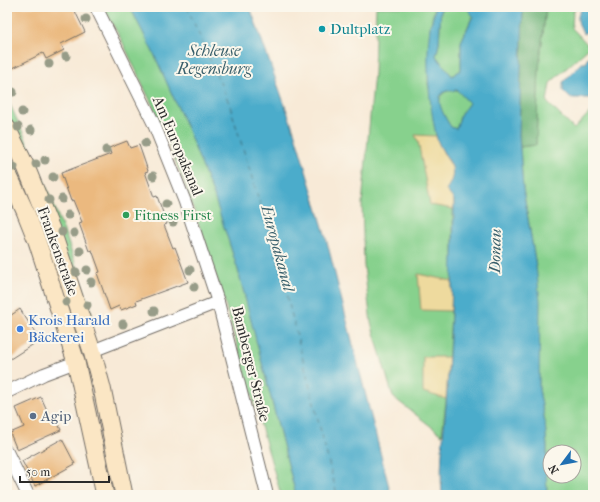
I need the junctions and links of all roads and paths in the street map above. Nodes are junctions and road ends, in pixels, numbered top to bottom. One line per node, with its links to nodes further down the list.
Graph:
1 (96, 7): 4 (street, Am Europakanal)
2 (7, 128): 5 (main road, Frankenstraße)
3 (7, 172): 6 (main road, Frankenstraße)
4 (218, 302): 5 (street, Bamberger Straße); 12 (street, Bamberger Straße)
5 (92, 351): 11 (main road, Frankenstraße)
6 (76, 362): 7 (street); 10 (main road, Frankenstraße)
7 (7, 392)
8 (7, 452): 9 (street)
9 (28, 495)
10 (105, 495)
11 (124, 495)
12 (267, 495)

